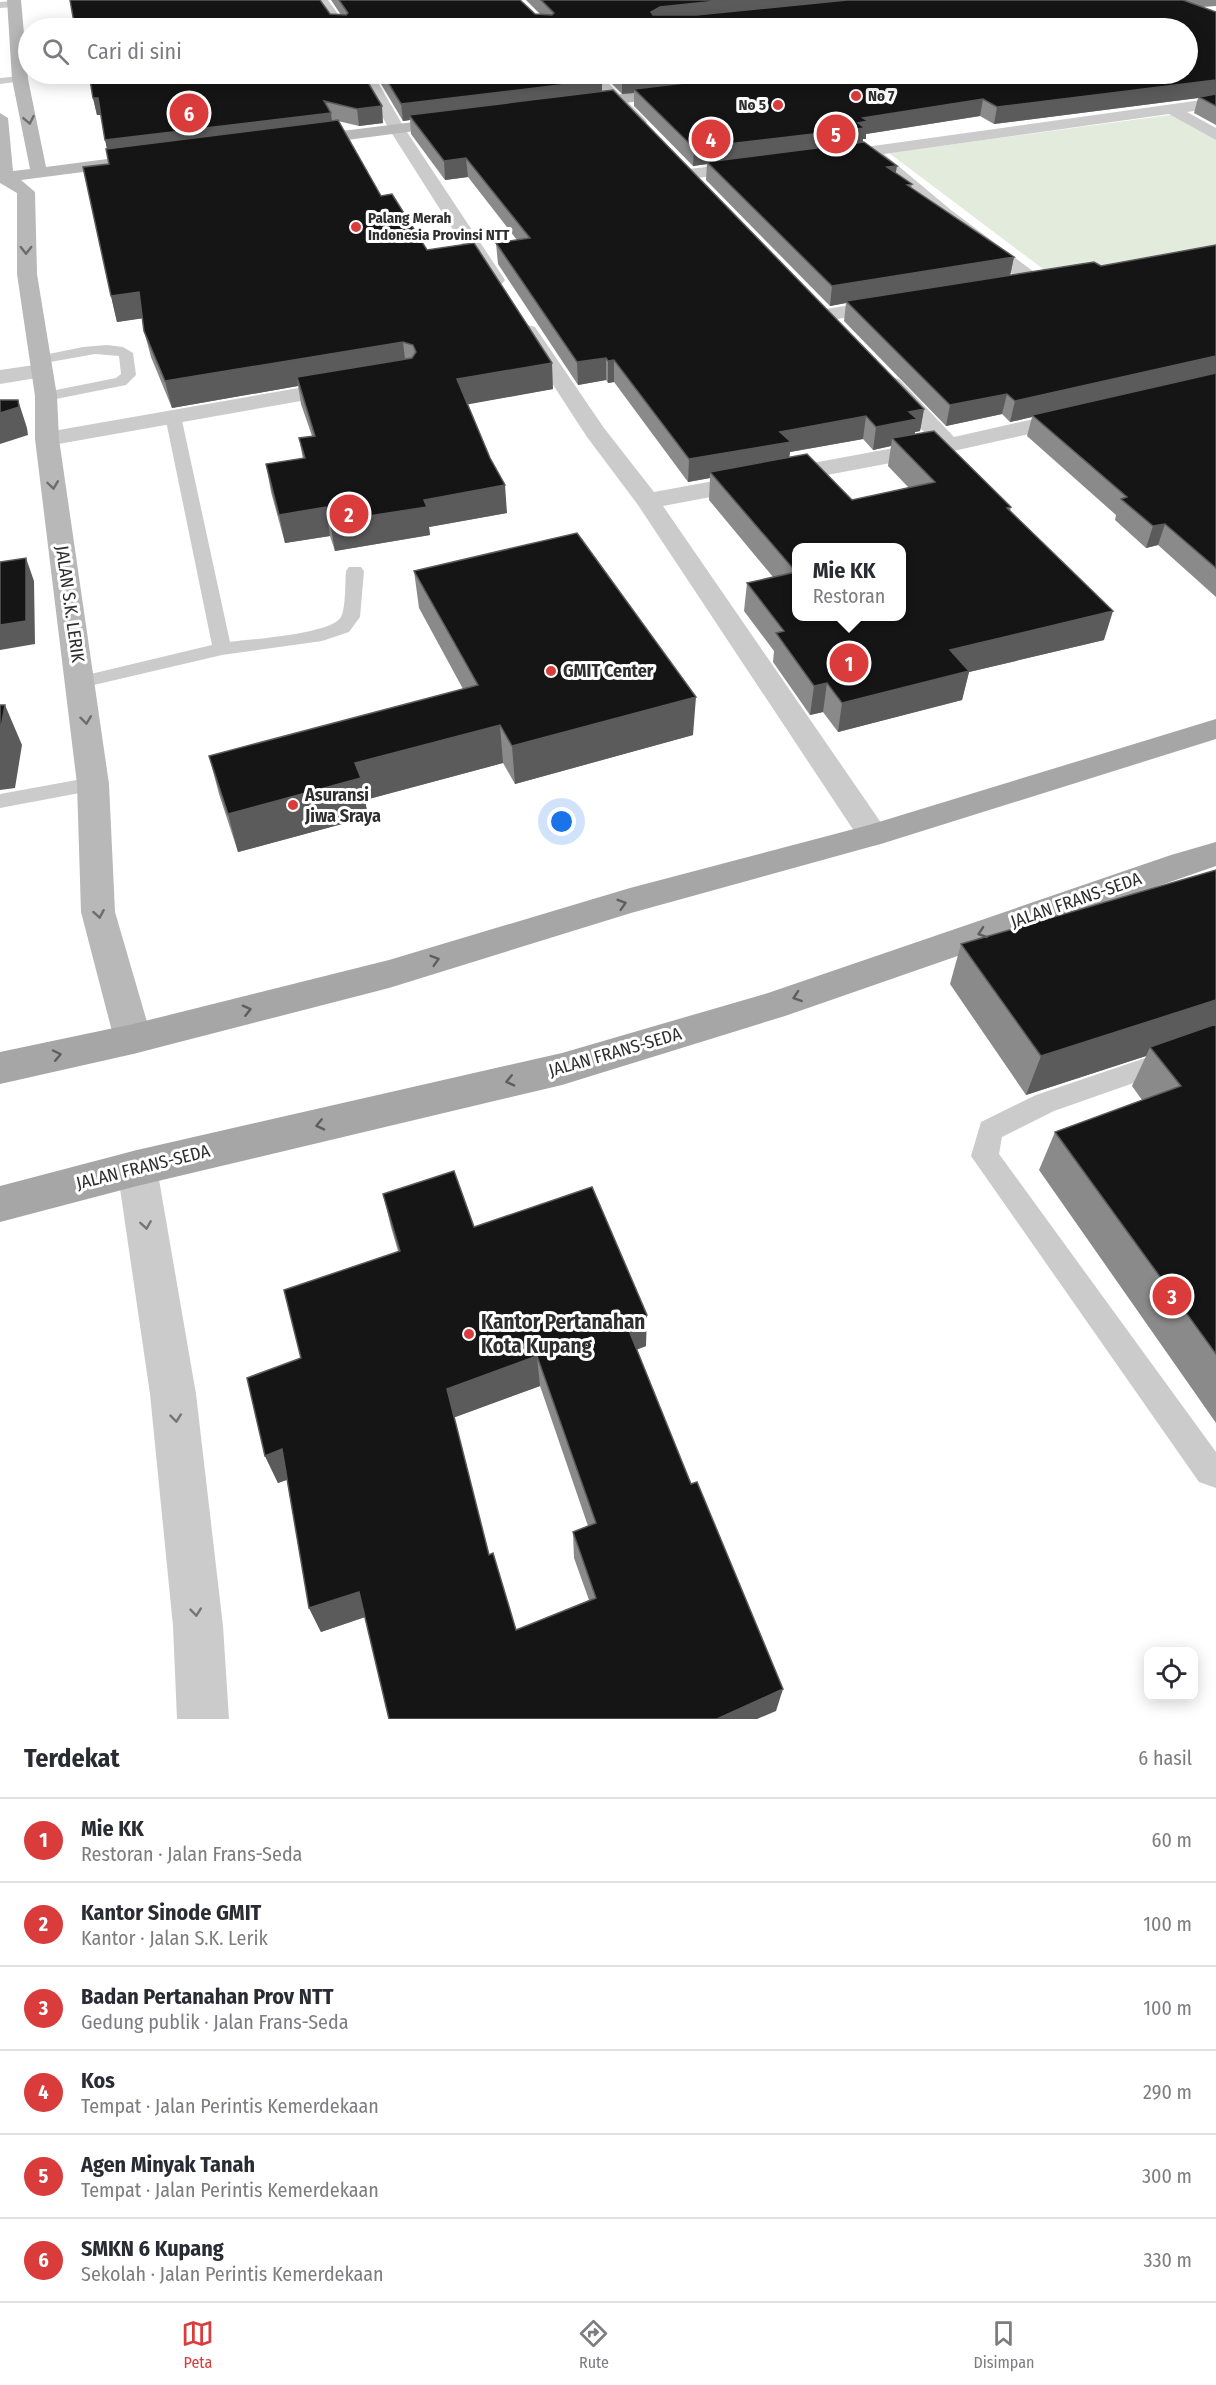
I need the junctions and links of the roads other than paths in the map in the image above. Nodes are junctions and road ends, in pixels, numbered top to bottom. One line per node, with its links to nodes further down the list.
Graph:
1 (321, 0): 3 (street)
2 (10, 3): 5 (main road, JALAN S.K. LERIK)
3 (333, 18)
4 (0, 37): 5 (main road)
5 (17, 37): 6 (main road, JALAN S.K. LERIK)
6 (18, 51)
7 (18, 79): 8 (lane)
8 (0, 81)
9 (20, 84): 29 (main road, JALAN S.K. LERIK, one-way to 29)
10 (372, 84): 19 (street)
11 (602, 84): 13 (street)
12 (698, 90): 13 (main road)
13 (618, 99): 15 (main road); 20 (street)
14 (1216, 103): 16 (street)
15 (560, 107)
16 (1171, 109): 21 (street); 23 (street)
17 (0, 118): 29 (main road)
18 (467, 120): 19 (main road)
19 (397, 129): 22 (main road); 34 (street)
20 (649, 132)
21 (1216, 135)
22 (281, 143)
23 (870, 151): 26 (street); 32 (street)
24 (166, 157): 29 (main road)
25 (673, 157): 28 (street)
26 (814, 159)
27 (769, 165): 28 (street)
28 (688, 174): 30 (street)
29 (18, 180): 41 (main road, JALAN S.K. LERIK, one-way to 41)
30 (705, 190)
31 (1058, 278): 32 (street)
32 (1035, 282): 33 (street)
33 (1012, 285)
34 (505, 295)
35 (810, 299): 38 (street)
36 (908, 302): 38 (street)
37 (518, 315): 48 (street)
38 (826, 315): 39 (street)
39 (843, 333)
40 (875, 367): 47 (street)
41 (42, 376): 41 (lane); 42 (street); 46 (main road, JALAN S.K. LERIK)
42 (0, 377)
43 (359, 384): 45 (street)
44 (1093, 412): 47 (street)
45 (173, 416): 46 (street); 50 (lane)
46 (47, 439): 51 (main road, JALAN S.K. LERIK, one-way to 51)
47 (949, 445): 48 (street)
48 (648, 501): 55 (street)
49 (355, 571): 50 (lane)
50 (222, 649): 51 (lane)
51 (81, 682): 53 (main road, JALAN S.K. LERIK, one-way to 53)
52 (1216, 729): 55 (main road)
53 (93, 784): 54 (lane); 57 (main road, JALAN S.K. LERIK, one-way to 57)
54 (0, 801)
55 (873, 835): 57 (main road, one-way to 55)
56 (1200, 865): 60 (main road, JALAN FRANS-SEDA, one-way to 60)
57 (133, 1039): 59 (main road, one-way to 57)
58 (1216, 1044): 62 (lane)
59 (0, 1068)
60 (137, 1168): 61 (main road, JALAN FRANS-SEDA); 63 (street, one-way to 63)
61 (0, 1204)
62 (1216, 1472)
63 (203, 1719)

